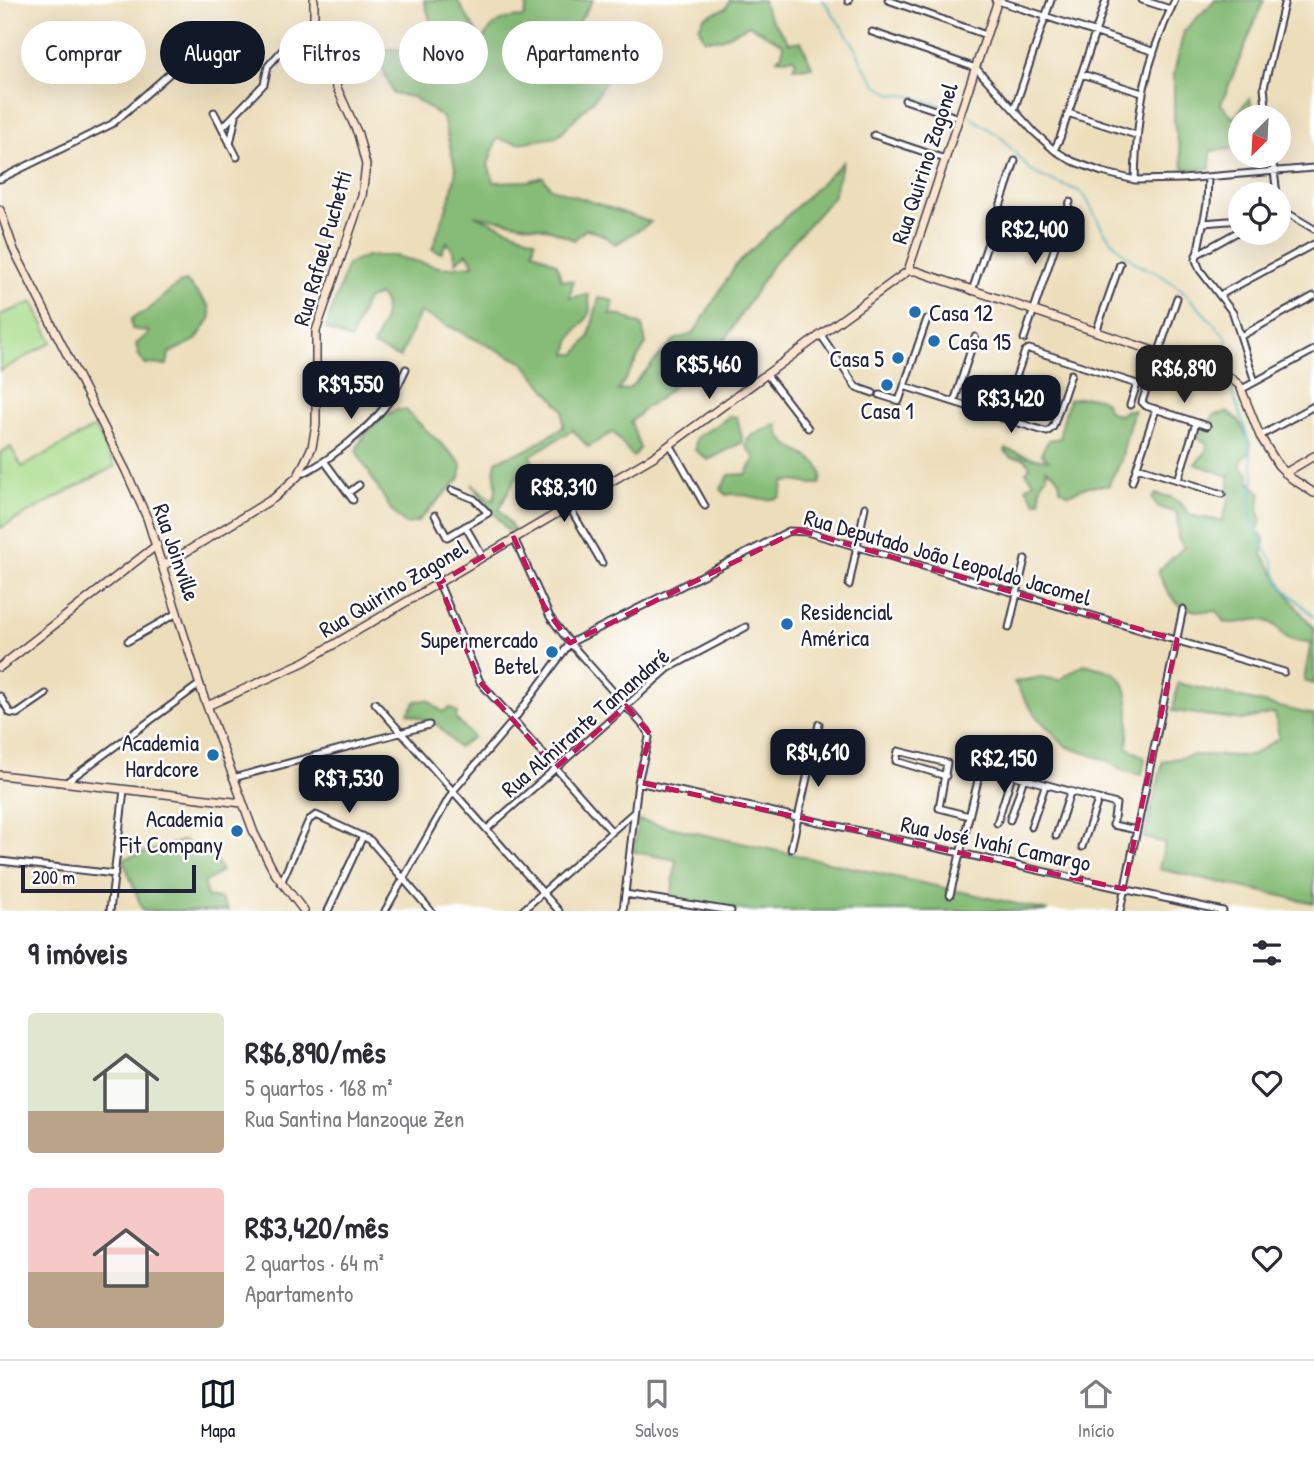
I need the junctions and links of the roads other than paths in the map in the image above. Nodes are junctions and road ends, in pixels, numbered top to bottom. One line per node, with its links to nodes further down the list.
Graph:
1 (314, 0): 11 (street, Rua Rafael Puchetti)
2 (888, 0): 14 (street)
3 (997, 0): 10 (street); 14 (street, Rua Quirino Zagonel)
4 (1051, 0): 10 (street)
5 (1106, 0): 13 (street)
6 (1142, 0): 9 (street)
7 (1175, 0): 9 (street)
8 (1285, 0): 23 (street)
9 (1170, 9): 15 (street)
10 (1046, 17): 13 (street); 24 (street)
11 (315, 21)
12 (872, 32): 17 (street)
13 (1095, 33): 15 (street); 18 (street)
14 (986, 35): 17 (street, Rua Quirino Zagonel)
15 (1152, 51): 21 (street)
16 (279, 54): 26 (street)
17 (976, 68): 24 (street); 28 (street, Rua Quirino Zagonel)
18 (1082, 74): 21 (street); 27 (street)
19 (160, 82): 43 (street)
20 (335, 84): 93 (street, Rua Rafael Puchetti)
21 (1142, 93): 31 (street)
22 (905, 100): 28 (street)
23 (1266, 105)
24 (1014, 110): 33 (street)
25 (214, 112): 29 (street)
26 (237, 113): 29 (street); 32 (street)
27 (1069, 113): 31 (street); 33 (street)
28 (959, 118): 35 (street, Rua Quirino Zagonel)
29 (222, 128): 32 (street)
30 (874, 135): 35 (street)
31 (1136, 135): 44 (street)
32 (230, 144): 34 (street)
33 (1054, 150): 44 (street)
34 (237, 157)
35 (945, 159): 56 (street, Rua Quirino Zagonel)
36 (1015, 161): 57 (street)
37 (1274, 168): 40 (street)
38 (1314, 168): 39 (street)
39 (1305, 169): 40 (street); 41 (street)
40 (1274, 171): 42 (street); 45 (street)
41 (1314, 174)
42 (1208, 177): 44 (street); 50 (street)
43 (0, 179)
44 (1135, 180)
45 (1275, 182)
46 (1070, 202): 61 (street)
47 (0, 210): 108 (street, Rua Joinville)
48 (1291, 215): 51 (street)
49 (1228, 221): 50 (street)
50 (1203, 223): 54 (street)
51 (1314, 229)
52 (1228, 237): 54 (street)
53 (1314, 244): 58 (street)
54 (1196, 255): 58 (street)
55 (1120, 264): 63 (street)
56 (908, 271): 57 (street); 64 (street, Rua Quirino Zagonel)
57 (972, 291): 61 (street)
58 (1220, 295): 65 (street)
59 (1314, 296): 65 (street)
60 (1177, 298): 69 (street)
61 (1033, 311): 63 (street); 67 (street)
62 (927, 319): 76 (street)
63 (1096, 332): 69 (street)
64 (821, 335): 73 (street, Rua Quirino Zagonel); 76 (street)
65 (1241, 336): 75 (street)
66 (975, 337): 78 (street)
67 (1024, 339)
68 (1314, 350): 75 (street)
69 (1159, 353): 77 (street); 81 (street)
70 (406, 369): 89 (street)
71 (1099, 371): 74 (street); 79 (street); 82 (street)
72 (1070, 374): 82 (street)
73 (767, 375): 85 (street); 87 (street, Rua Quirino Zagonel)
74 (1096, 379)
75 (1255, 382): 77 (street)
76 (904, 386): 78 (street)
77 (1242, 389): 86 (street)
78 (954, 402): 82 (street)
79 (1130, 405)
80 (1314, 406): 86 (street)
81 (1156, 409): 83 (street); 90 (street)
82 (1002, 418)
83 (1196, 423): 84 (street); 94 (street)
84 (1207, 426)
85 (808, 428)
86 (1260, 436): 92 (street)
87 (671, 446): 102 (street, Rua Quirino Zagonel); 103 (street)
88 (1314, 456): 92 (street)
89 (326, 462): 93 (street); 98 (street)
90 (1137, 467): 94 (street); 95 (street)
91 (549, 472): 102 (street)
92 (1285, 473): 99 (street)
93 (298, 476): 113 (street, Rua Rafael Puchetti)
94 (1178, 480): 100 (street)
95 (1132, 482)
96 (359, 485): 98 (street)
97 (452, 490): 106 (street)
98 (348, 493): 101 (street)
99 (1314, 493)
100 (1222, 494)
101 (353, 500)
102 (569, 506): 107 (street, Rua Quirino Zagonel); 112 (street)
103 (705, 506)
104 (865, 507): 109 (street)
105 (435, 515): 106 (street)
106 (465, 526): 110 (street)
107 (514, 538): 110 (street, Rua Quirino Zagonel); 123 (street)
108 (157, 545): 113 (street, Rua Joinville); 124 (street)
109 (857, 547): 115 (street); 116 (street, Rua Deputado João Leopoldo Jacomel); 123 (street, Rua Deputado João Leopoldo Jacomel)
110 (483, 557): 114 (street, Rua Quirino Zagonel)
111 (1025, 559): 116 (street)
112 (602, 563)
113 (163, 566): 118 (street, Rua Joinville)
114 (439, 583): 130 (street, Rua Quirino Zagonel); 132 (street)
115 (849, 585)
116 (1017, 594): 120 (street); 121 (street, Rua Deputado João Leopoldo Jacomel)
117 (1184, 609): 121 (street)
118 (177, 613): 122 (street); 126 (street, Rua Joinville)
119 (747, 627): 131 (street, Rua Almirante Tamandaré)
120 (1009, 628)
121 (1177, 640): 125 (street, Rua Deputado João Leopoldo Jacomel); 157 (street)
122 (128, 641)
123 (570, 643): 131 (street); 132 (street, Rua Deputado João Leopoldo Jacomel)
124 (0, 667)
125 (1284, 672)
126 (200, 684): 130 (street, Rua Joinville); 143 (street)
127 (46, 694): 128 (street)
128 (0, 696)
129 (375, 703): 135 (street)
130 (207, 706): 140 (street, Rua Joinville)
131 (626, 706): 136 (street, Rua Almirante Tamandaré); 142 (street)
132 (513, 721): 136 (street); 146 (street, Rua Deputado João Leopoldo Jacomel)
133 (819, 724): 152 (street)
134 (429, 725): 135 (street)
135 (401, 732): 140 (street); 146 (street)
136 (555, 768): 156 (street, Rua Almirante Tamandaré); 158 (street)
137 (980, 772): 151 (street)
138 (0, 775): 143 (street)
139 (946, 776): 139 (street); 151 (street)
140 (233, 778): 149 (street, Rua Joinville)
141 (1024, 778): 144 (street); 153 (street); 154 (street)
142 (638, 782): 150 (street); 152 (street, Rua José Ivahí Camargo)
143 (65, 783): 145 (street)
144 (1045, 786): 147 (street); 155 (street)
145 (124, 790): 149 (street); 165 (street)
146 (453, 791): 156 (street); 166 (street, Rua Deputado João Leopoldo Jacomel)
147 (1070, 793): 148 (street); 160 (street)
148 (1098, 800): 157 (street); 161 (street)
149 (242, 803): 167 (street, Rua Joinville)
150 (634, 812): 158 (street); 170 (street)
151 (969, 816): 163 (street)
152 (798, 818): 162 (street); 163 (street, Rua José Ivahí Camargo)
153 (1010, 820)
154 (996, 823)
155 (1031, 827)
156 (486, 829): 169 (street)
157 (1137, 830): 168 (street)
158 (612, 832): 169 (street)
159 (363, 836): 166 (street); 167 (street); 175 (street)
160 (1056, 836)
161 (1082, 847)
162 (791, 849)
163 (960, 853): 168 (street, Rua José Ivahí Camargo); 171 (street)
164 (0, 860): 165 (street)
165 (115, 874): 173 (street)
166 (403, 878): 176 (street, Rua Deputado João Leopoldo Jacomel); 177 (street)
167 (281, 883): 174 (street, Rua Joinville)
168 (1124, 889): 183 (street); 184 (street, Rua José Ivahí Camargo)
169 (543, 892): 178 (street); 179 (street)
170 (625, 894): 172 (street); 180 (street)
171 (950, 895)
172 (672, 902): 181 (street); 182 (street)
173 (110, 911)
174 (304, 911)
175 (328, 911)
176 (385, 911)
177 (431, 911)
178 (522, 911)
179 (559, 911)
180 (623, 911)
181 (680, 911)
182 (731, 911)
183 (1120, 911)
184 (1223, 911)

